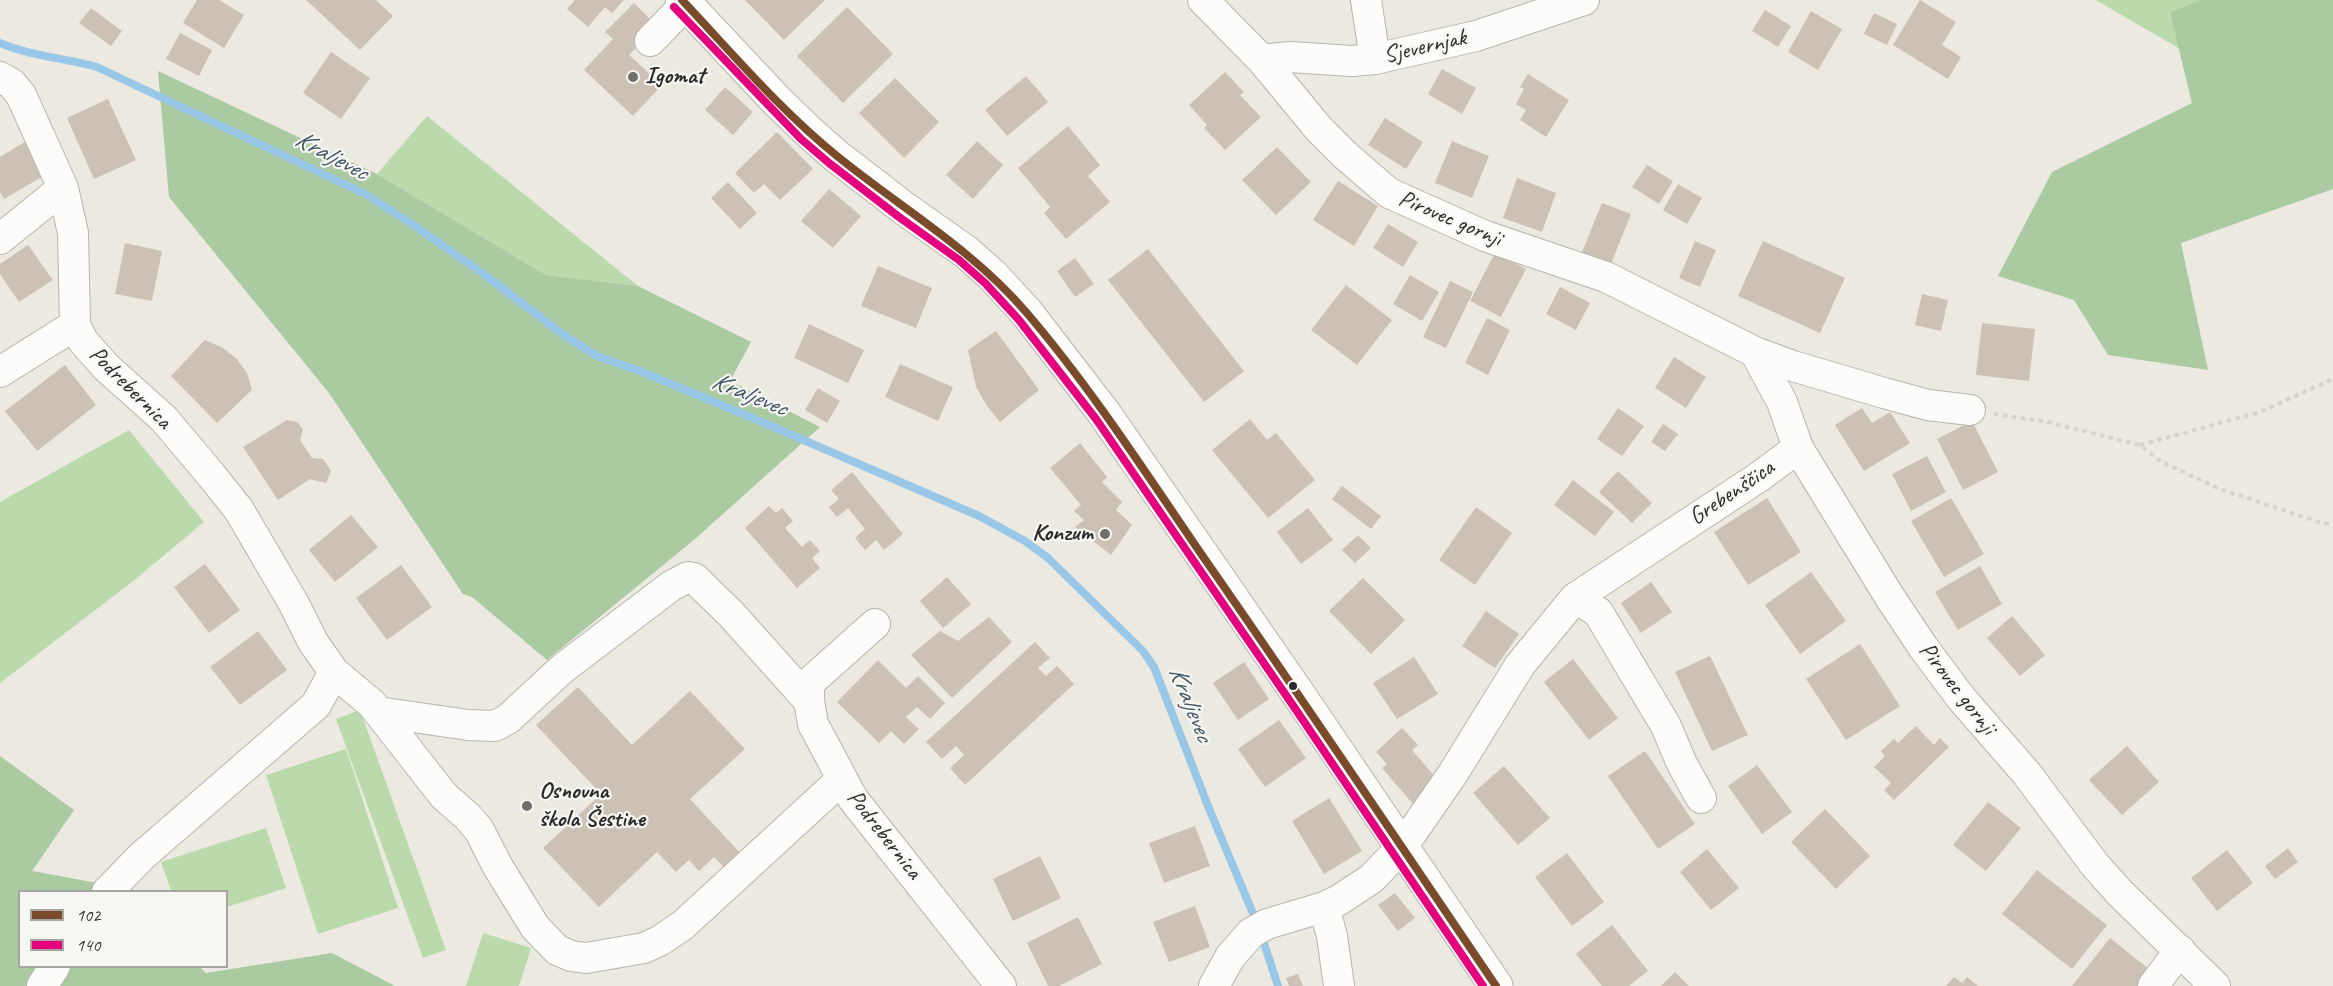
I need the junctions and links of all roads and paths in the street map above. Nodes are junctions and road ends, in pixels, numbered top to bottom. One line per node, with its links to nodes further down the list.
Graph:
1 (1203, 0): 7 (street, Pirovec gornji)
2 (1366, 0): 6 (street)
3 (1584, 0): 6 (street, Sjevernjak)
4 (684, 2): 5 (street); 26 (main road)
5 (650, 41)
6 (1375, 59): 7 (street, Sjevernjak)
7 (1262, 60): 12 (street, Pirovec gornji)
8 (0, 77): 9 (street, Podrebernica)
9 (63, 188): 10 (street); 11 (street, Podrebernica)
10 (0, 239)
11 (75, 325): 13 (street); 21 (street, Podrebernica)
12 (1755, 352): 15 (street, Pirovec gornji); 17 (street, Pirovec gornji)
13 (0, 372)
14 (2333, 379): 16 (path)
15 (1970, 410): 16 (path)
16 (2140, 445): 18 (path)
17 (1798, 448): 19 (street, Grebenščica); 29 (street, Pirovec gornji)
18 (2333, 524)
19 (1575, 598): 25 (street); 26 (street, Grebenščica)
20 (875, 624): 22 (street)
21 (334, 672): 23 (street, Podrebernica); 27 (street)
22 (809, 701): 23 (street); 24 (street, Podrebernica)
23 (378, 712): 24 (street, Podrebernica)
24 (842, 779): 32 (street, Podrebernica)
25 (1701, 798)
26 (1402, 847): 28 (street, Grebenščica); 35 (main road)
27 (108, 890)
28 (1324, 907): 33 (street, Grebenščica); 34 (street)
29 (2180, 950): 36 (street); 37 (street, Pirovec gornji)
30 (54, 968): 31 (street)
31 (42, 986)
32 (1001, 986)
33 (1214, 986)
34 (1339, 986)
35 (1496, 986)
36 (2153, 986)
37 (2215, 986)

